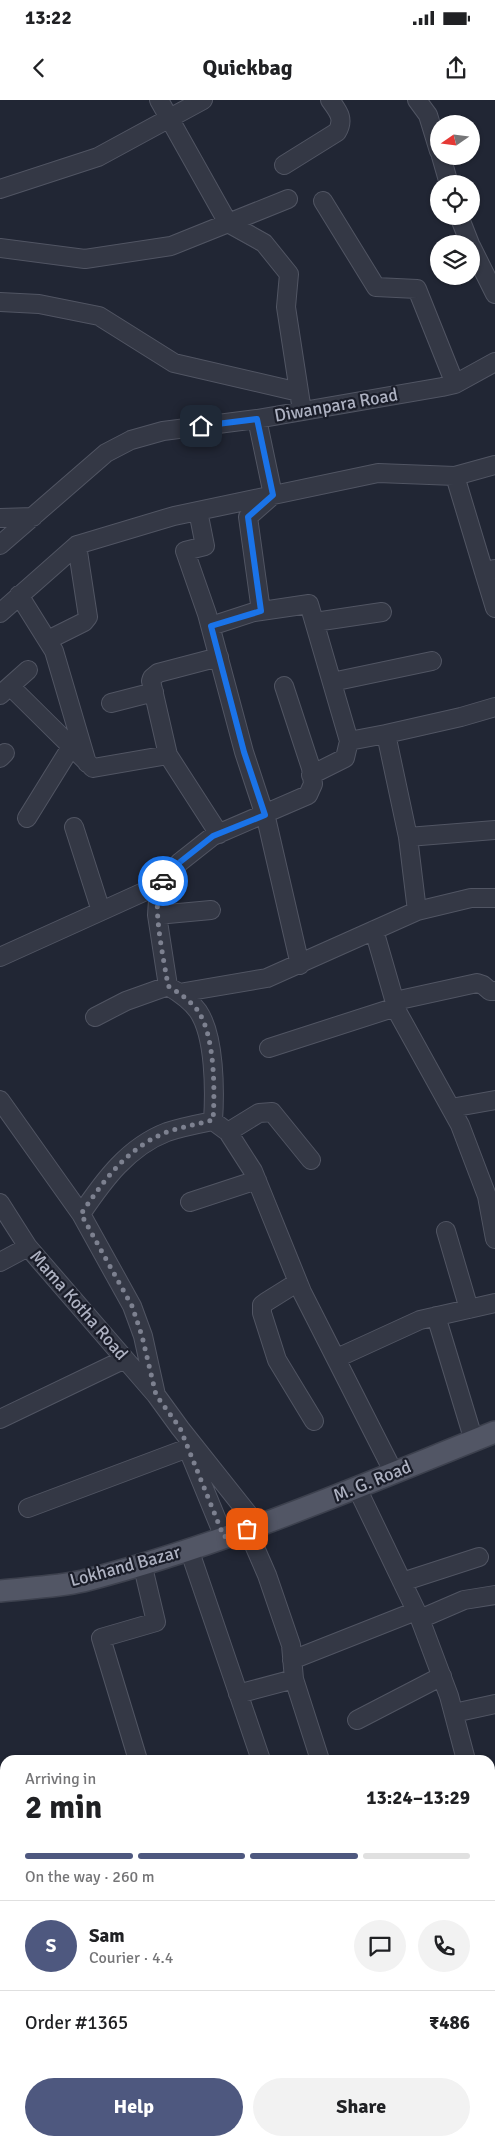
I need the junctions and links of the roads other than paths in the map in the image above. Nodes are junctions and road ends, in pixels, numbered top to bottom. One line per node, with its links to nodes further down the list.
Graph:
1 (158, 100): 5 (street)
2 (203, 100): 5 (street)
3 (330, 100): 7 (street)
4 (417, 100): 6 (street)
5 (169, 119): 8 (street); 11 (street)
6 (430, 122)
7 (284, 165)
8 (0, 189)
9 (288, 199): 11 (street)
10 (323, 201): 17 (street)
11 (228, 223): 12 (street); 18 (street)
12 (0, 248)
13 (480, 263): 14 (street)
14 (495, 294)
15 (0, 302): 18 (street)
16 (495, 362): 17 (street, Diwanpara Road)
17 (455, 384): 19 (street, Diwanpara Road)
18 (299, 392): 19 (street)
19 (302, 411): 20 (street, Diwanpara Road)
20 (257, 419): 23 (street); 25 (street, Diwanpara Road)
21 (495, 465): 22 (street)
22 (455, 476): 23 (street); 29 (street)
23 (273, 495): 24 (street); 32 (street)
24 (198, 511): 28 (street); 36 (street)
25 (33, 517): 26 (street); 27 (street, Diwanpara Road)
26 (0, 518)
27 (0, 545)
28 (77, 545): 30 (street); 37 (street)
29 (489, 571): 31 (street)
30 (20, 595): 34 (street); 37 (street)
31 (495, 608)
32 (261, 611): 35 (street); 36 (street)
33 (382, 612): 35 (street)
34 (0, 613)
35 (315, 622): 41 (street)
36 (211, 626): 38 (street)
37 (48, 640): 51 (street)
38 (219, 657): 44 (street); 53 (street)
39 (432, 661): 41 (street)
40 (28, 670): 43 (street)
41 (332, 682): 48 (street)
42 (284, 686): 52 (street)
43 (5, 690): 49 (street)
44 (154, 692): 45 (street); 50 (street)
45 (111, 703)
46 (495, 706): 47 (street)
47 (386, 734): 48 (street); 58 (street)
48 (349, 741): 52 (street)
49 (71, 747): 51 (street); 54 (street)
50 (168, 755): 51 (street); 57 (street)
51 (88, 766)
52 (312, 775): 53 (street)
53 (265, 815): 57 (street); 67 (street)
54 (28, 818)
55 (74, 827): 63 (street)
56 (495, 830): 58 (street)
57 (219, 834): 59 (street)
58 (408, 837): 62 (street)
59 (159, 886): 63 (street); 64 (street)
60 (495, 898): 62 (street)
61 (211, 910): 64 (street)
62 (417, 911): 65 (street)
63 (101, 912): 66 (street)
64 (157, 915): 68 (street)
65 (374, 930): 67 (street); 70 (street)
66 (0, 957)
67 (300, 965): 68 (street)
68 (174, 990): 71 (street); 76 (street)
69 (495, 991): 70 (street)
70 (395, 1004): 72 (street); 75 (street)
71 (96, 1016)
72 (270, 1048)
73 (0, 1100): 82 (street)
74 (495, 1100): 75 (street)
75 (451, 1108): 84 (street)
76 (213, 1120): 77 (street); 82 (street)
77 (228, 1132): 78 (street); 79 (street)
78 (311, 1160)
79 (257, 1180): 80 (street); 87 (street)
80 (190, 1202)
81 (0, 1203): 85 (street, Mama Kotha Road)
82 (81, 1214): 93 (street)
83 (446, 1231): 89 (street)
84 (495, 1239)
85 (28, 1247): 86 (street); 92 (street, Mama Kotha Road)
86 (0, 1262)
87 (298, 1282): 91 (street); 95 (street)
88 (495, 1303): 89 (street)
89 (469, 1309): 90 (street)
90 (436, 1316): 91 (street); 98 (street)
91 (336, 1358): 100 (street)
92 (125, 1359): 93 (street, Mama Kotha Road); 94 (street)
93 (156, 1395): 96 (street, Mama Kotha Road)
94 (0, 1419)
95 (314, 1421)
96 (180, 1428): 99 (street, Mama Kotha Road); 103 (street, Mama Kotha Road)
97 (495, 1432): 98 (main road, M. G. Road)
98 (474, 1440): 100 (main road, M. G. Road)
99 (188, 1448): 102 (street); 104 (street, Mama Kotha Road)
100 (394, 1473): 101 (main road, M. G. Road)
101 (357, 1488): 103 (main road, M. G. Road); 108 (street)
102 (28, 1508)
103 (252, 1527): 104 (main road, Lokhand Bazar); 112 (street, Mama Kotha Road)
104 (224, 1537): 105 (main road, Lokhand Bazar)
105 (189, 1549): 107 (main road, Lokhand Bazar); 115 (street)
106 (478, 1557): 108 (street)
107 (142, 1563): 109 (main road, Lokhand Bazar); 119 (street)
108 (402, 1582): 111 (street)
109 (0, 1591)
110 (495, 1595): 111 (street)
111 (418, 1615): 112 (street); 113 (street)
112 (292, 1660): 114 (street, Mama Kotha Road)
113 (442, 1676): 117 (street); 118 (street)
114 (294, 1678): 115 (street); 121 (street, Mama Kotha Road)
115 (238, 1694): 120 (street)
116 (495, 1704): 117 (street)
117 (454, 1713): 122 (street)
118 (357, 1720)
119 (136, 1755)
120 (259, 1755)
121 (318, 1755)
122 (465, 1755)

